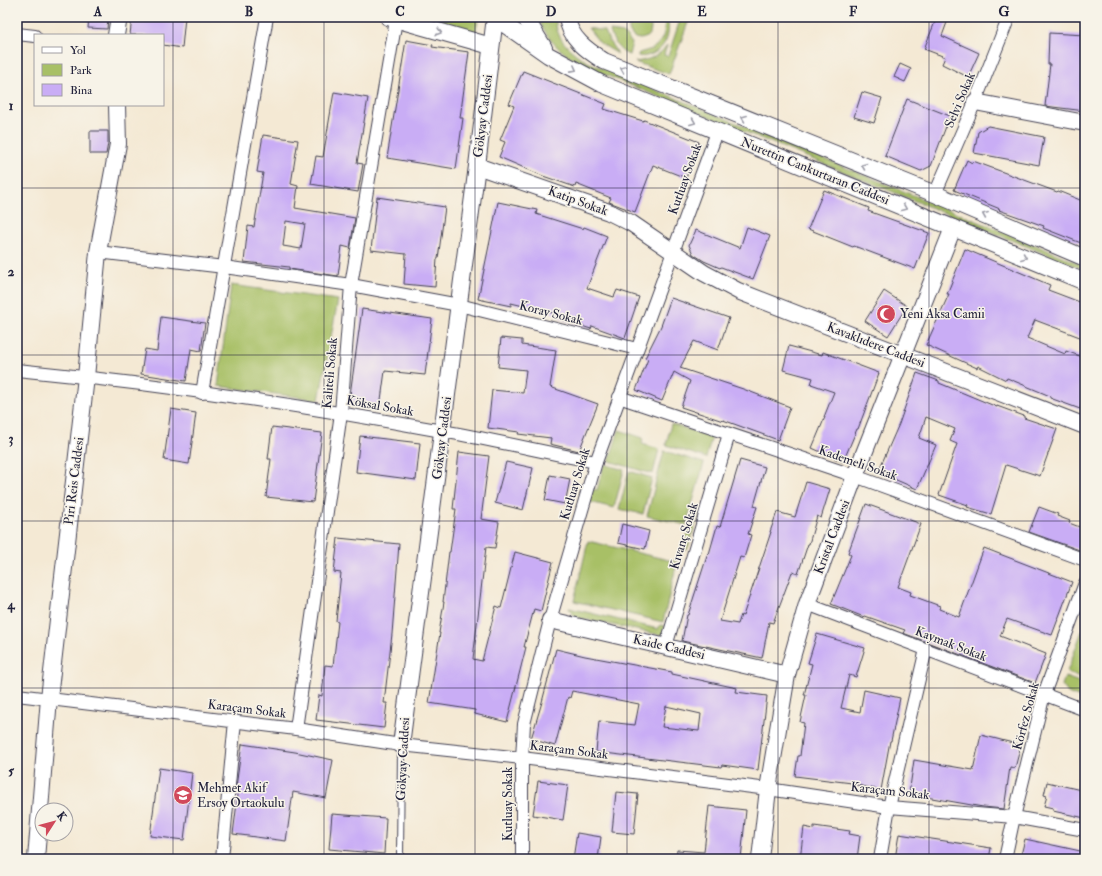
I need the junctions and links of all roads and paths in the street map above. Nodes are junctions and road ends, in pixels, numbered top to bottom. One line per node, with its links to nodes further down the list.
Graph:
1 (119, 17): 9 (street)
2 (267, 17): 23 (street)
3 (495, 17): 11 (street, Gökyay Caddesi); 12 (street, Nurettin Cankurtaran Caddesi)
4 (525, 17): 12 (street)
5 (567, 17): 18 (street, Nurettin Cankurtaran Caddesi, one-way to 5)
6 (1009, 17): 13 (street, Selvi Sokak)
7 (392, 18): 11 (street, one-way to 11); 25 (street, Kaliteli Sokak)
8 (17, 34): 10 (street)
9 (116, 34)
10 (34, 36)
11 (491, 46): 17 (street, Gökyay Caddesi)
12 (548, 55): 16 (street, Nurettin Cankurtaran Caddesi, one-way to 16)
13 (975, 102): 15 (street); 18 (street, Selvi Sokak)
14 (116, 106): 20 (street, Piri Reis Caddesi)
15 (1085, 123)
16 (717, 132): 19 (street, Nurettin Cankurtaran Caddesi, one-way to 19); 21 (street, Kutluay Sokak)
17 (477, 166): 21 (street, Katip Sokak); 26 (street, Gökyay Caddesi)
18 (935, 194): 22 (street, Nurettin Cankurtaran Caddesi, one-way to 18)
19 (953, 228): 24 (street, Nurettin Cankurtaran Caddesi, one-way to 24); 28 (street, Kristal Caddesi)
20 (98, 252): 23 (street, Koray Sokak); 30 (street, Piri Reis Caddesi)
21 (673, 252): 27 (street, Kutluay Sokak); 28 (street, Kavaklıdere Caddesi)
22 (1085, 258)
23 (224, 267): 25 (street, Koray Sokak); 31 (street)
24 (1085, 282)
25 (351, 286): 26 (street, Koray Sokak); 33 (street, Kaliteli Sokak)
26 (459, 305): 27 (street, Koray Sokak); 35 (street, Gökyay Caddesi)
27 (637, 349): 32 (street, Kutluay Sokak)
28 (903, 355): 34 (street, Kavaklıdere Caddesi); 38 (street, Kristal Caddesi)
29 (17, 370): 30 (street, Köksal Sokak)
30 (86, 377): 31 (street, Köksal Sokak); 49 (street, Piri Reis Caddesi)
31 (202, 393): 33 (street, Köksal Sokak)
32 (619, 397): 36 (street, Kademeli Sokak); 37 (street, Kutluay Sokak)
33 (341, 413): 35 (street, Köksal Sokak); 52 (street, Kaliteli Sokak)
34 (1085, 426)
35 (443, 431): 37 (street, Köksal Sokak); 53 (street, Gökyay Caddesi)
36 (729, 434): 38 (street, Kademeli Sokak); 44 (street, Kıvanç Sokak)
37 (596, 462): 43 (street, Kutluay Sokak)
38 (855, 476): 39 (street, Kademeli Sokak); 42 (street, Kristal Caddesi)
39 (1085, 560)
40 (1085, 583): 41 (street, Körfez Sokak)
41 (1082, 599): 47 (street, Körfez Sokak)
42 (807, 604): 45 (street, Kaymak Sokak); 46 (street, Kristal Caddesi)
43 (550, 620): 44 (street, Kaide Caddesi); 54 (street, Kutluay Sokak)
44 (666, 646): 46 (street, Kaide Caddesi)
45 (926, 649): 47 (street, Kaymak Sokak); 56 (street)
46 (787, 675): 55 (street, Kristal Caddesi)
47 (1044, 694): 50 (street, Kaymak Sokak); 57 (street, Körfez Sokak)
48 (17, 695): 49 (street, Karaçam Sokak)
49 (48, 698): 51 (street, Karaçam Sokak); 59 (street, Piri Reis Caddesi)
50 (1085, 710)
51 (235, 721): 52 (street, Karaçam Sokak); 60 (street)
52 (296, 729): 53 (street, Karaçam Sokak)
53 (402, 745): 54 (street, Karaçam Sokak); 61 (lane, Gökyay Caddesi)
54 (522, 758): 55 (street, Karaçam Sokak); 62 (street, Kutluay Sokak)
55 (768, 789): 56 (street, Karaçam Sokak); 63 (street, Kristal Caddesi)
56 (889, 807): 57 (street, Karaçam Sokak); 64 (street)
57 (1014, 817): 58 (street, Karaçam Sokak); 65 (street, Körfez Sokak)
58 (1085, 830)
59 (36, 859)
60 (222, 859)
61 (400, 859)
62 (522, 859)
63 (760, 859)
64 (880, 859)
65 (1005, 859)

